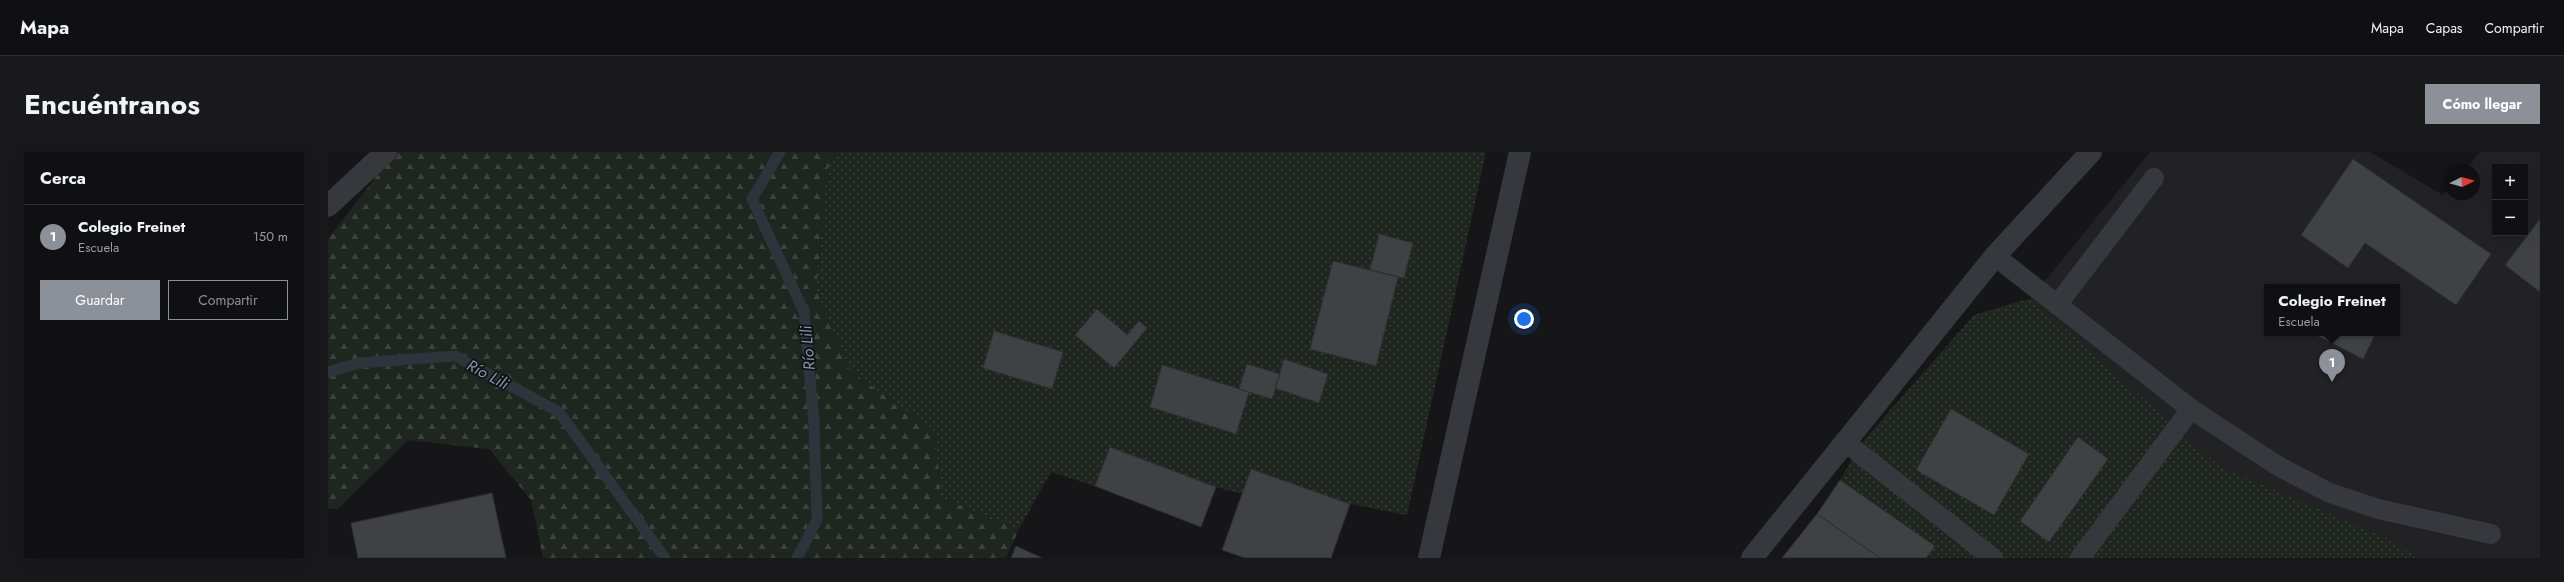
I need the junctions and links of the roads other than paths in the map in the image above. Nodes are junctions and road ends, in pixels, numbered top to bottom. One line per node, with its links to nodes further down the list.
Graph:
1 (386, 152): 5 (street)
2 (1520, 152): 11 (street)
3 (2091, 152): 6 (street)
4 (2154, 178): 7 (lane)
5 (328, 206)
6 (1995, 256): 7 (lane); 9 (street)
7 (2057, 305): 8 (lane)
8 (2191, 409): 10 (lane); 14 (lane)
9 (1845, 442): 12 (street); 13 (lane)
10 (2491, 534)
11 (1429, 558)
12 (1752, 558)
13 (1993, 558)
14 (2080, 558)

